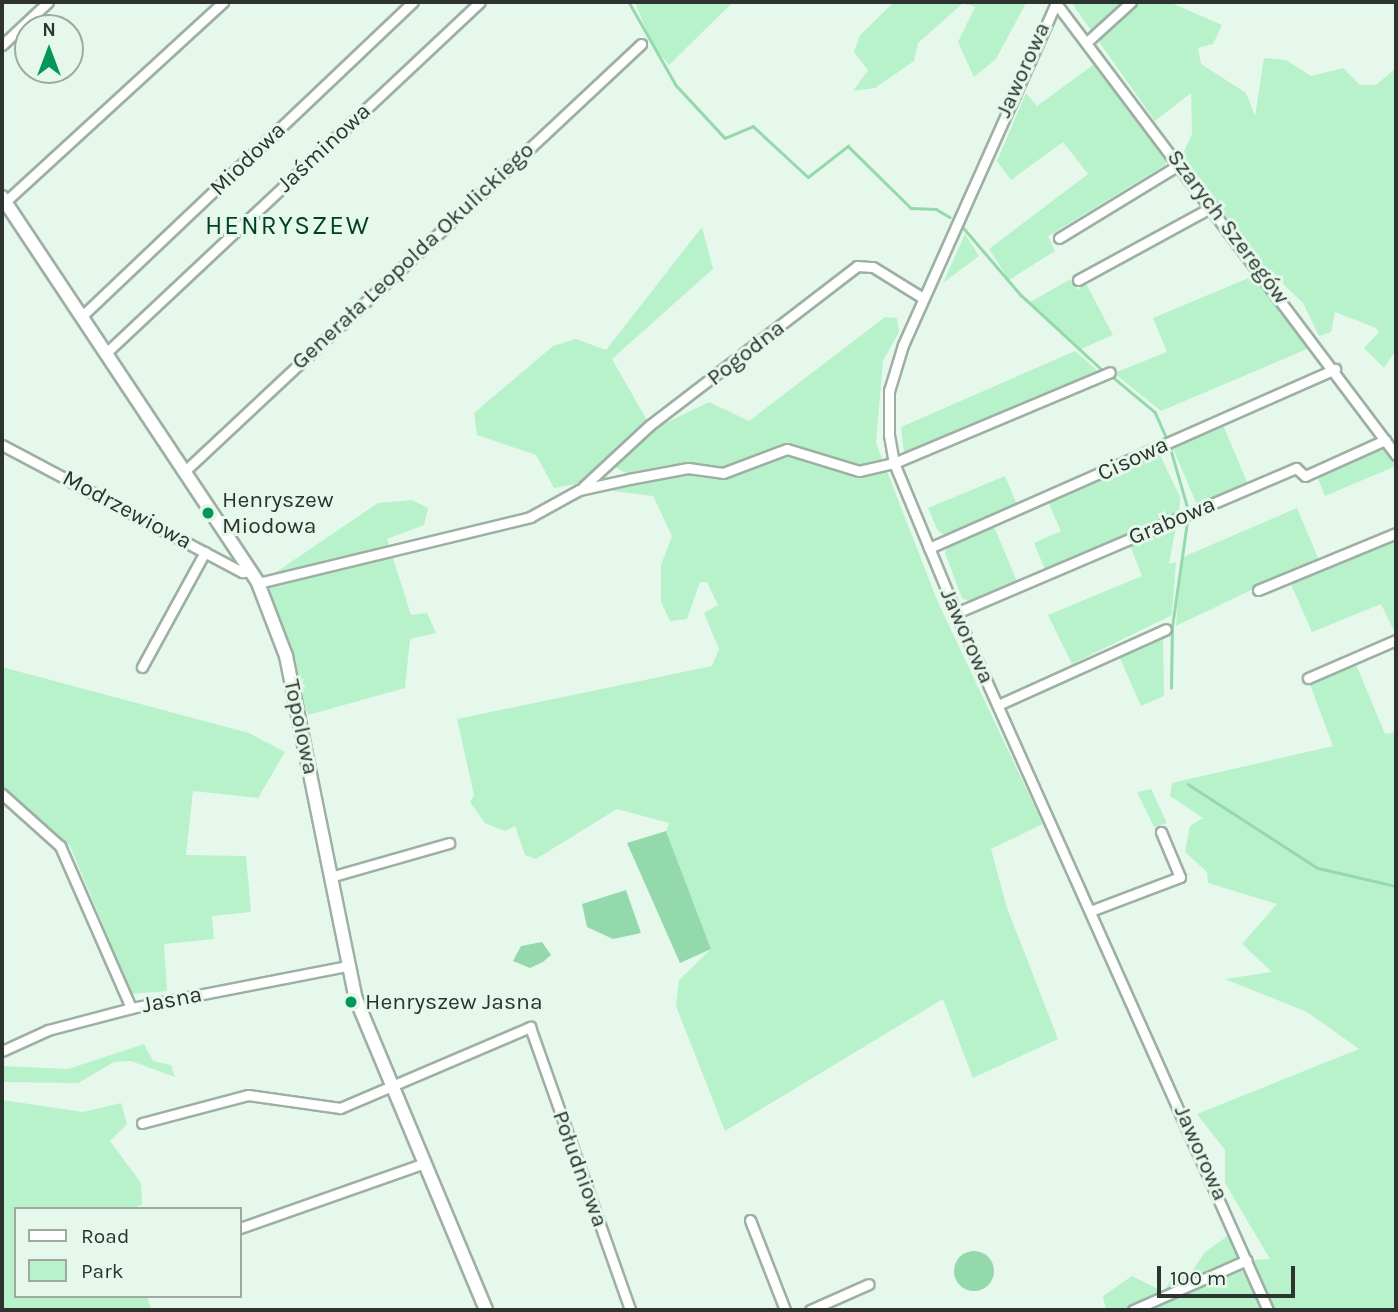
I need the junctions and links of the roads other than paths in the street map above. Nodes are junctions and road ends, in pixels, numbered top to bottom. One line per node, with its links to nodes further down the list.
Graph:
1 (48, 2): 9 (street)
2 (223, 2): 11 (street)
3 (413, 2): 16 (street, Miodowa)
4 (480, 2): 17 (street, Jaśminowa)
5 (1056, 2): 7 (street, Szarych Szeregów); 15 (street, Jaworowa)
6 (1131, 2): 7 (street)
7 (1088, 41): 10 (street, Szarych Szeregów)
8 (641, 44): 24 (street, Generała Leopolda Okulickiego)
9 (2, 45)
10 (1180, 164): 12 (street, Szarych Szeregów); 13 (street)
11 (4, 199): 16 (street, Topolowa)
12 (1212, 207): 14 (street); 18 (street, Szarych Szeregów)
13 (1059, 238)
14 (1077, 280)
15 (923, 298): 23 (street, Jaworowa); 25 (street, Pogodna)
16 (82, 316): 17 (street, Topolowa)
17 (107, 352): 24 (street, Topolowa)
18 (1335, 369): 20 (street, Szarych Szeregów); 27 (street, Cisowa)
19 (1110, 372): 23 (street)
20 (1385, 440): 22 (street, Szarych Szeregów); 31 (street, Grabowa)
21 (2, 445): 28 (street, Modrzewiowa)
22 (1396, 455)
23 (894, 463): 25 (street); 27 (street, Jaworowa)
24 (187, 469): 29 (street, Topolowa)
25 (579, 489): 29 (street)
26 (1396, 533): 30 (street)
27 (929, 548): 31 (street, Jaworowa)
28 (205, 552): 29 (street, Modrzewiowa); 34 (street)
29 (255, 577): 40 (street, Topolowa)
30 (1258, 590)
31 (957, 614): 36 (street, Jaworowa)
32 (1166, 629): 36 (street)
33 (1396, 640): 35 (street)
34 (142, 667)
35 (1308, 678)
36 (998, 705): 41 (street, Jaworowa)
37 (2, 794): 43 (street)
38 (1161, 832): 41 (street)
39 (449, 843): 40 (street)
40 (330, 877): 42 (street, Topolowa)
41 (1093, 910): 50 (street, Jaworowa)
42 (347, 966): 43 (street, Jasna); 45 (street, Topolowa)
43 (131, 1008): 44 (street, Jasna)
44 (2, 1051)
45 (393, 1087): 46 (street); 47 (street, Topolowa); 53 (street, Południowa)
46 (142, 1123)
47 (425, 1163): 49 (street); 52 (street, Topolowa)
48 (750, 1220): 54 (street)
49 (242, 1227)
50 (1247, 1260): 56 (street); 57 (street, Jaworowa)
51 (869, 1284): 55 (street)
52 (486, 1310)
53 (630, 1310)
54 (785, 1310)
55 (810, 1310)
56 (1133, 1310)
57 (1268, 1310)

